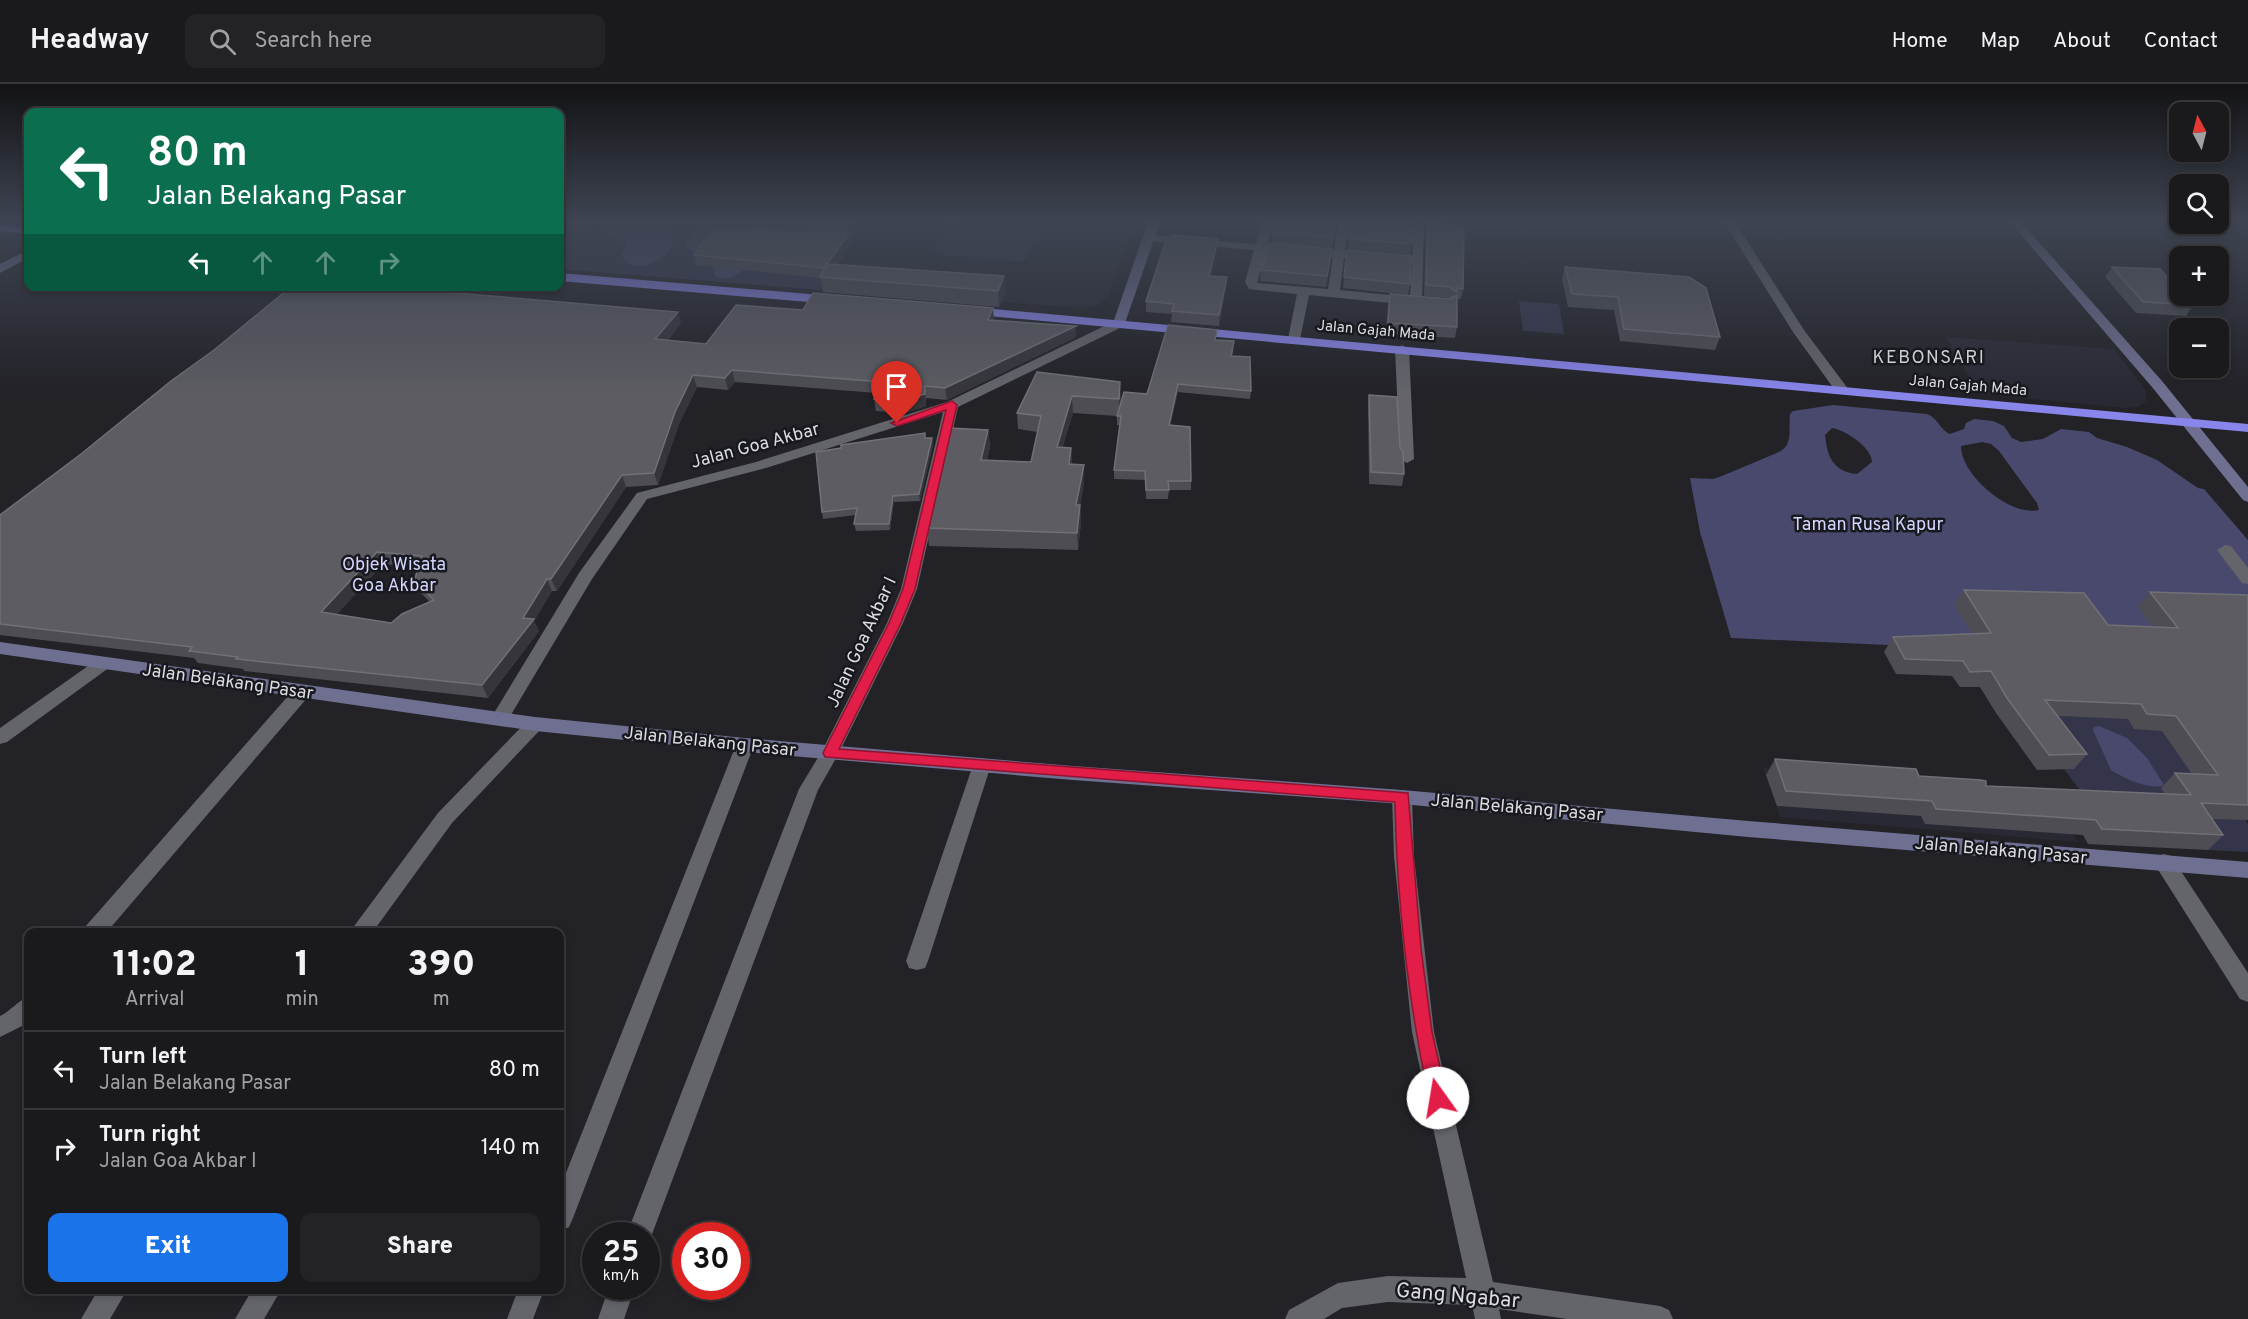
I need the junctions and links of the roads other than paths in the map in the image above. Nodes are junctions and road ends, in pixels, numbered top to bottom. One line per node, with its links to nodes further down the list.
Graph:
1 (591, 280): 10 (highway)
2 (1134, 280): 12 (street)
3 (1252, 280): 8 (street)
4 (1335, 280): 9 (street)
5 (1419, 280): 9 (street)
6 (1766, 280): 15 (street)
7 (2065, 280): 17 (street)
8 (1304, 291): 9 (street); 13 (street)
9 (1333, 294)
10 (847, 301)
11 (954, 309): 12 (highway, Jalan Gajah Mada)
12 (1119, 323): 13 (highway, Jalan Gajah Mada); 16 (street, Jalan Goa Akbar)
13 (1294, 339): 14 (highway, Jalan Gajah Mada)
14 (1402, 349): 15 (highway, Jalan Gajah Mada); 19 (street)
15 (1842, 390): 17 (highway, Jalan Gajah Mada)
16 (952, 405): 26 (street, Jalan Goa Akbar); 30 (street, Jalan Goa Akbar I)
17 (2189, 423): 18 (highway, Jalan Gajah Mada); 20 (street)
18 (2248, 428)
19 (1407, 459)
20 (2248, 497)
21 (2225, 550): 22 (street)
22 (2248, 579)
23 (0, 648): 24 (street, Jalan Belakang Pasar)
24 (104, 663): 25 (street, Jalan Belakang Pasar); 28 (street)
25 (302, 692): 26 (street, Jalan Belakang Pasar); 35 (street)
26 (500, 718): 27 (street, Jalan Belakang Pasar)
27 (535, 724): 29 (street, Jalan Belakang Pasar); 36 (street)
28 (0, 737)
29 (745, 746): 30 (street, Jalan Belakang Pasar); 41 (street)
30 (830, 753): 31 (street, Jalan Belakang Pasar); 42 (street, Jalan Goa Akbar I)
31 (982, 765): 32 (street, Jalan Belakang Pasar); 37 (street)
32 (1402, 797): 33 (street, Jalan Belakang Pasar); 47 (street)
33 (2164, 862): 34 (street, Jalan Belakang Pasar); 38 (street)
34 (2248, 870)
35 (97, 928)
36 (364, 928)
37 (916, 961)
38 (2248, 992)
39 (24, 1012): 40 (street)
40 (0, 1027)
41 (564, 1208)
42 (644, 1222)
43 (111, 1294): 48 (street)
44 (265, 1294): 49 (street)
45 (529, 1294): 50 (street)
46 (617, 1300): 51 (street)
47 (1485, 1307): 52 (street, Gang Ngabar); 53 (street, Gang Ngabar)
48 (94, 1319)
49 (248, 1319)
50 (520, 1319)
51 (610, 1319)
52 (1298, 1319)
53 (1660, 1319)

